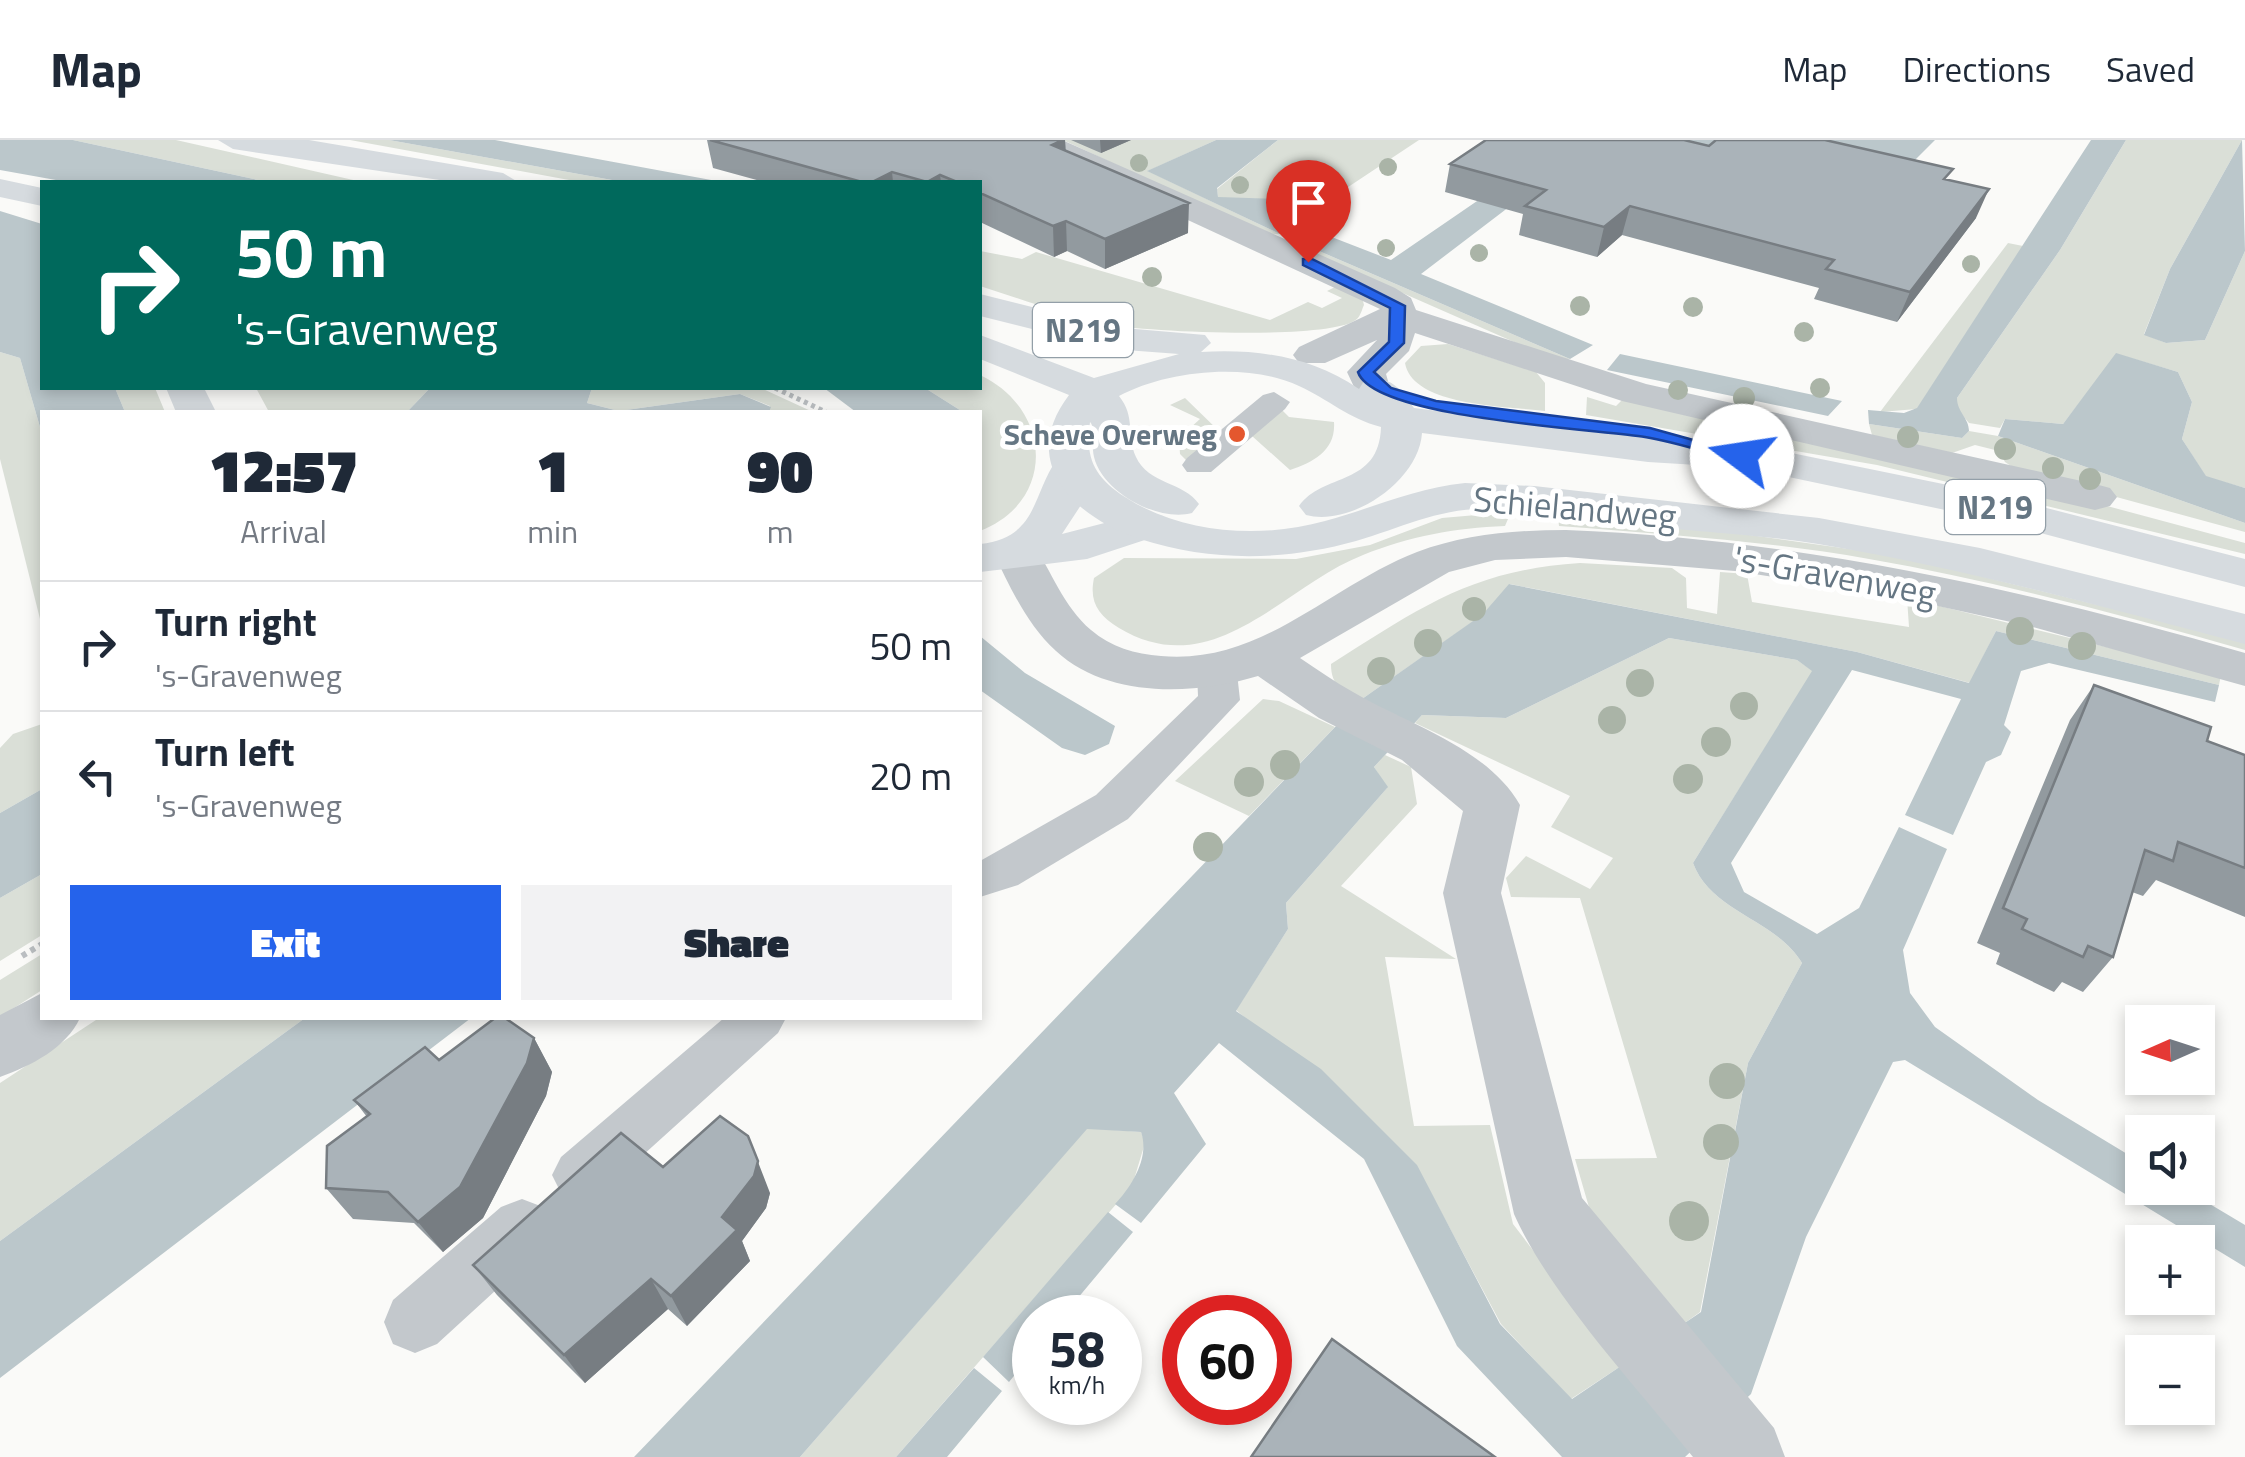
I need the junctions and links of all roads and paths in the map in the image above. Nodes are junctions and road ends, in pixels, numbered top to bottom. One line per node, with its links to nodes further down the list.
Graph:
1 (1038, 140): 8 (street)
2 (238, 141): 3 (main road); 4 (main road)
3 (381, 180)
4 (491, 180)
5 (0, 188): 6 (main road)
6 (40, 197)
7 (982, 308): 10 (main road, N219)
8 (1400, 317): 11 (street); 15 (street); 21 (street)
9 (982, 347): 17 (main road, N219)
10 (1177, 355): 11 (main road, N219); 12 (main road, N219); 17 (main road, N219)
11 (1312, 356): 12 (main road, N219); 15 (main road, N219)
12 (1256, 363): 15 (main road, N219)
13 (982, 364): 17 (main road, N219)
14 (779, 390): 18 (path)
15 (1382, 396): 22 (main road, N219); 25 (main road, Schielandweg / N219)
16 (1274, 402): 19 (lane)
17 (1082, 409): 20 (main road); 22 (main road, N219)
18 (822, 410)
19 (1199, 466)
20 (1072, 468): 23 (main road, N219); 24 (main road)
21 (2095, 496)
22 (1221, 513): 23 (main road, N219)
23 (1148, 524): 24 (main road); 26 (main road, Schielandweg / N219)
24 (998, 555): 29 (street, 's-Gravenweg)
25 (2245, 573)
26 (2245, 629)
27 (1266, 658): 28 (street, 's-Gravenweg); 29 (street, 's-Gravenweg); 35 (street)
28 (2245, 670)
29 (1217, 673): 30 (lane)
30 (982, 878)
31 (45, 1020): 33 (street)
32 (758, 1020): 34 (lane)
33 (0, 1049)
34 (415, 1322)
35 (1737, 1448)

